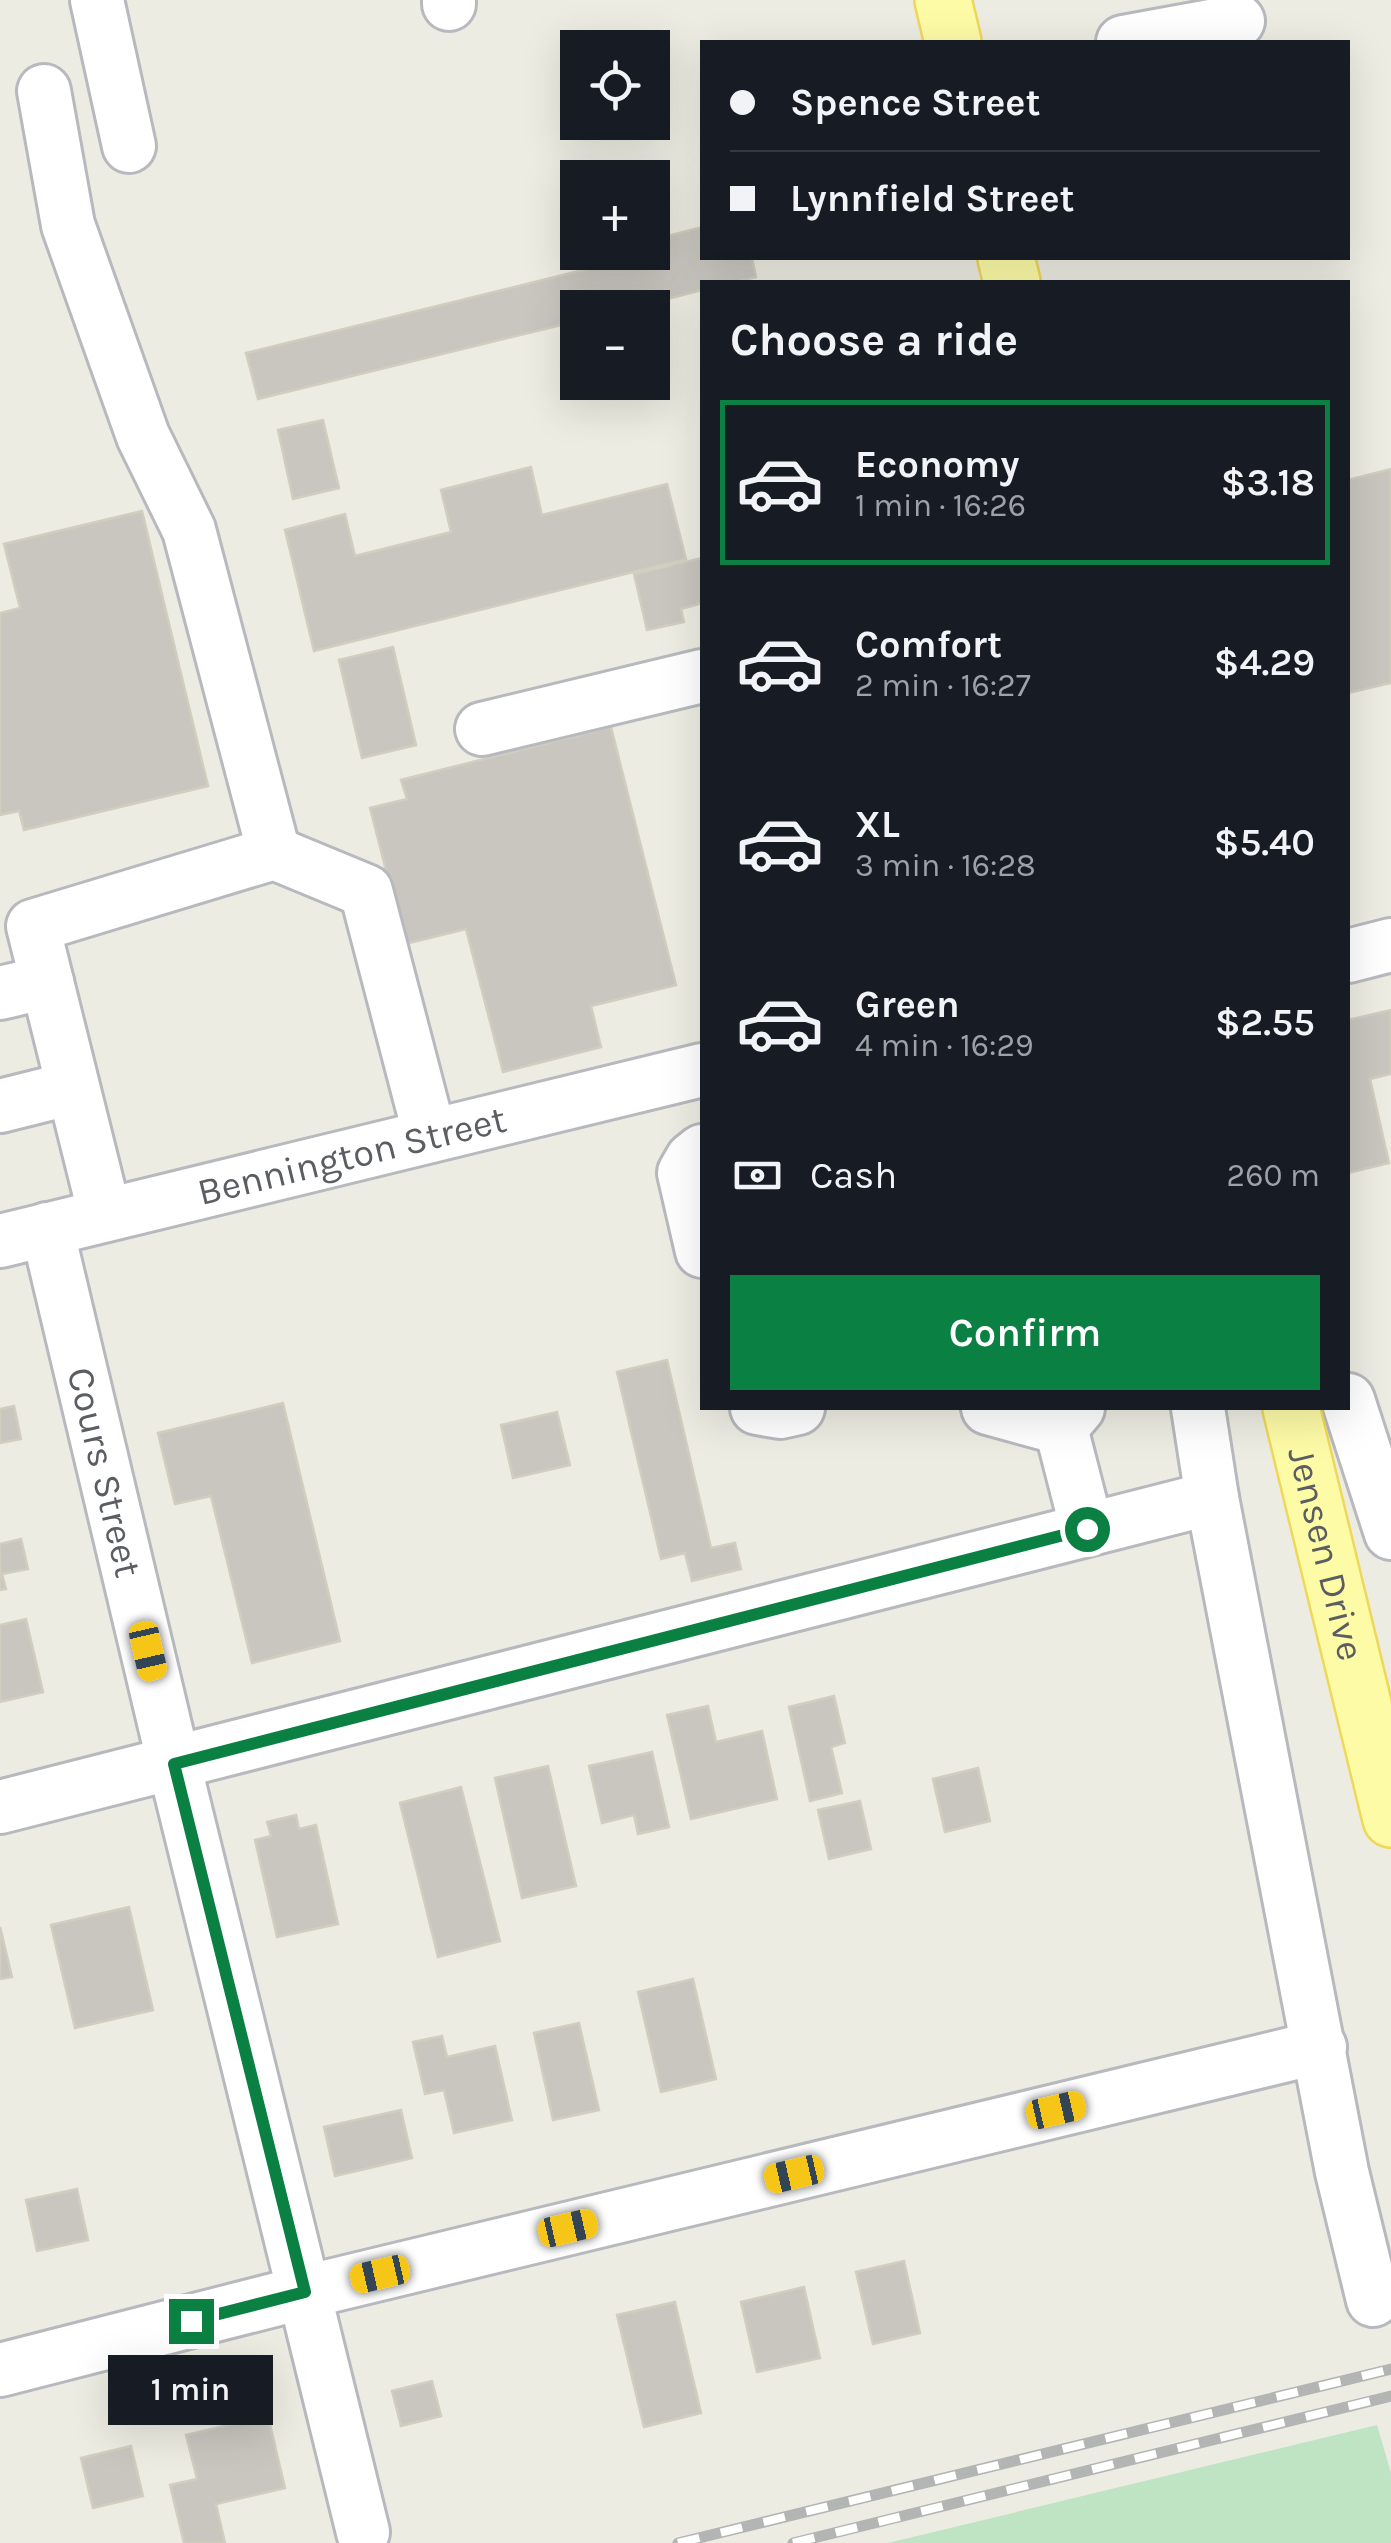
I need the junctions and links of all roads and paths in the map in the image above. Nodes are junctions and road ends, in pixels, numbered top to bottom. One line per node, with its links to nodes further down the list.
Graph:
1 (96, 0): 7 (street)
2 (943, 0): 4 (main road)
3 (1238, 21): 5 (street)
4 (953, 40)
5 (1135, 40)
6 (44, 91): 10 (street)
7 (129, 146)
8 (700, 676): 9 (street)
9 (482, 729)
10 (274, 853): 13 (street); 17 (street)
11 (1391, 945): 12 (street)
12 (1350, 955)
13 (23, 988): 15 (street)
14 (700, 1070): 17 (street, Bennington Street)
15 (72, 1088): 16 (street); 19 (street)
16 (0, 1106)
17 (430, 1136): 19 (street, Bennington Street)
18 (700, 1152): 21 (street)
19 (105, 1215): 20 (street, Bennington Street)
20 (24, 1235): 30 (street, Cours Street)
21 (700, 1242)
22 (1350, 1406): 29 (street)
23 (1004, 1410): 26 (street)
24 (1198, 1410): 27 (street)
25 (1291, 1410): 32 (main road, Jensen Drive)
26 (1070, 1418): 28 (street)
27 (1212, 1498): 28 (street); 33 (street)
28 (1087, 1529): 30 (street)
29 (1391, 1534)
30 (174, 1764): 31 (street); 34 (street, Cours Street)
31 (0, 1807)
32 (1391, 1819)
33 (1320, 2046): 34 (street); 35 (street)
34 (305, 2292): 36 (street); 37 (street, Cours Street)
35 (1373, 2300)
36 (0, 2370)
37 (364, 2532)

